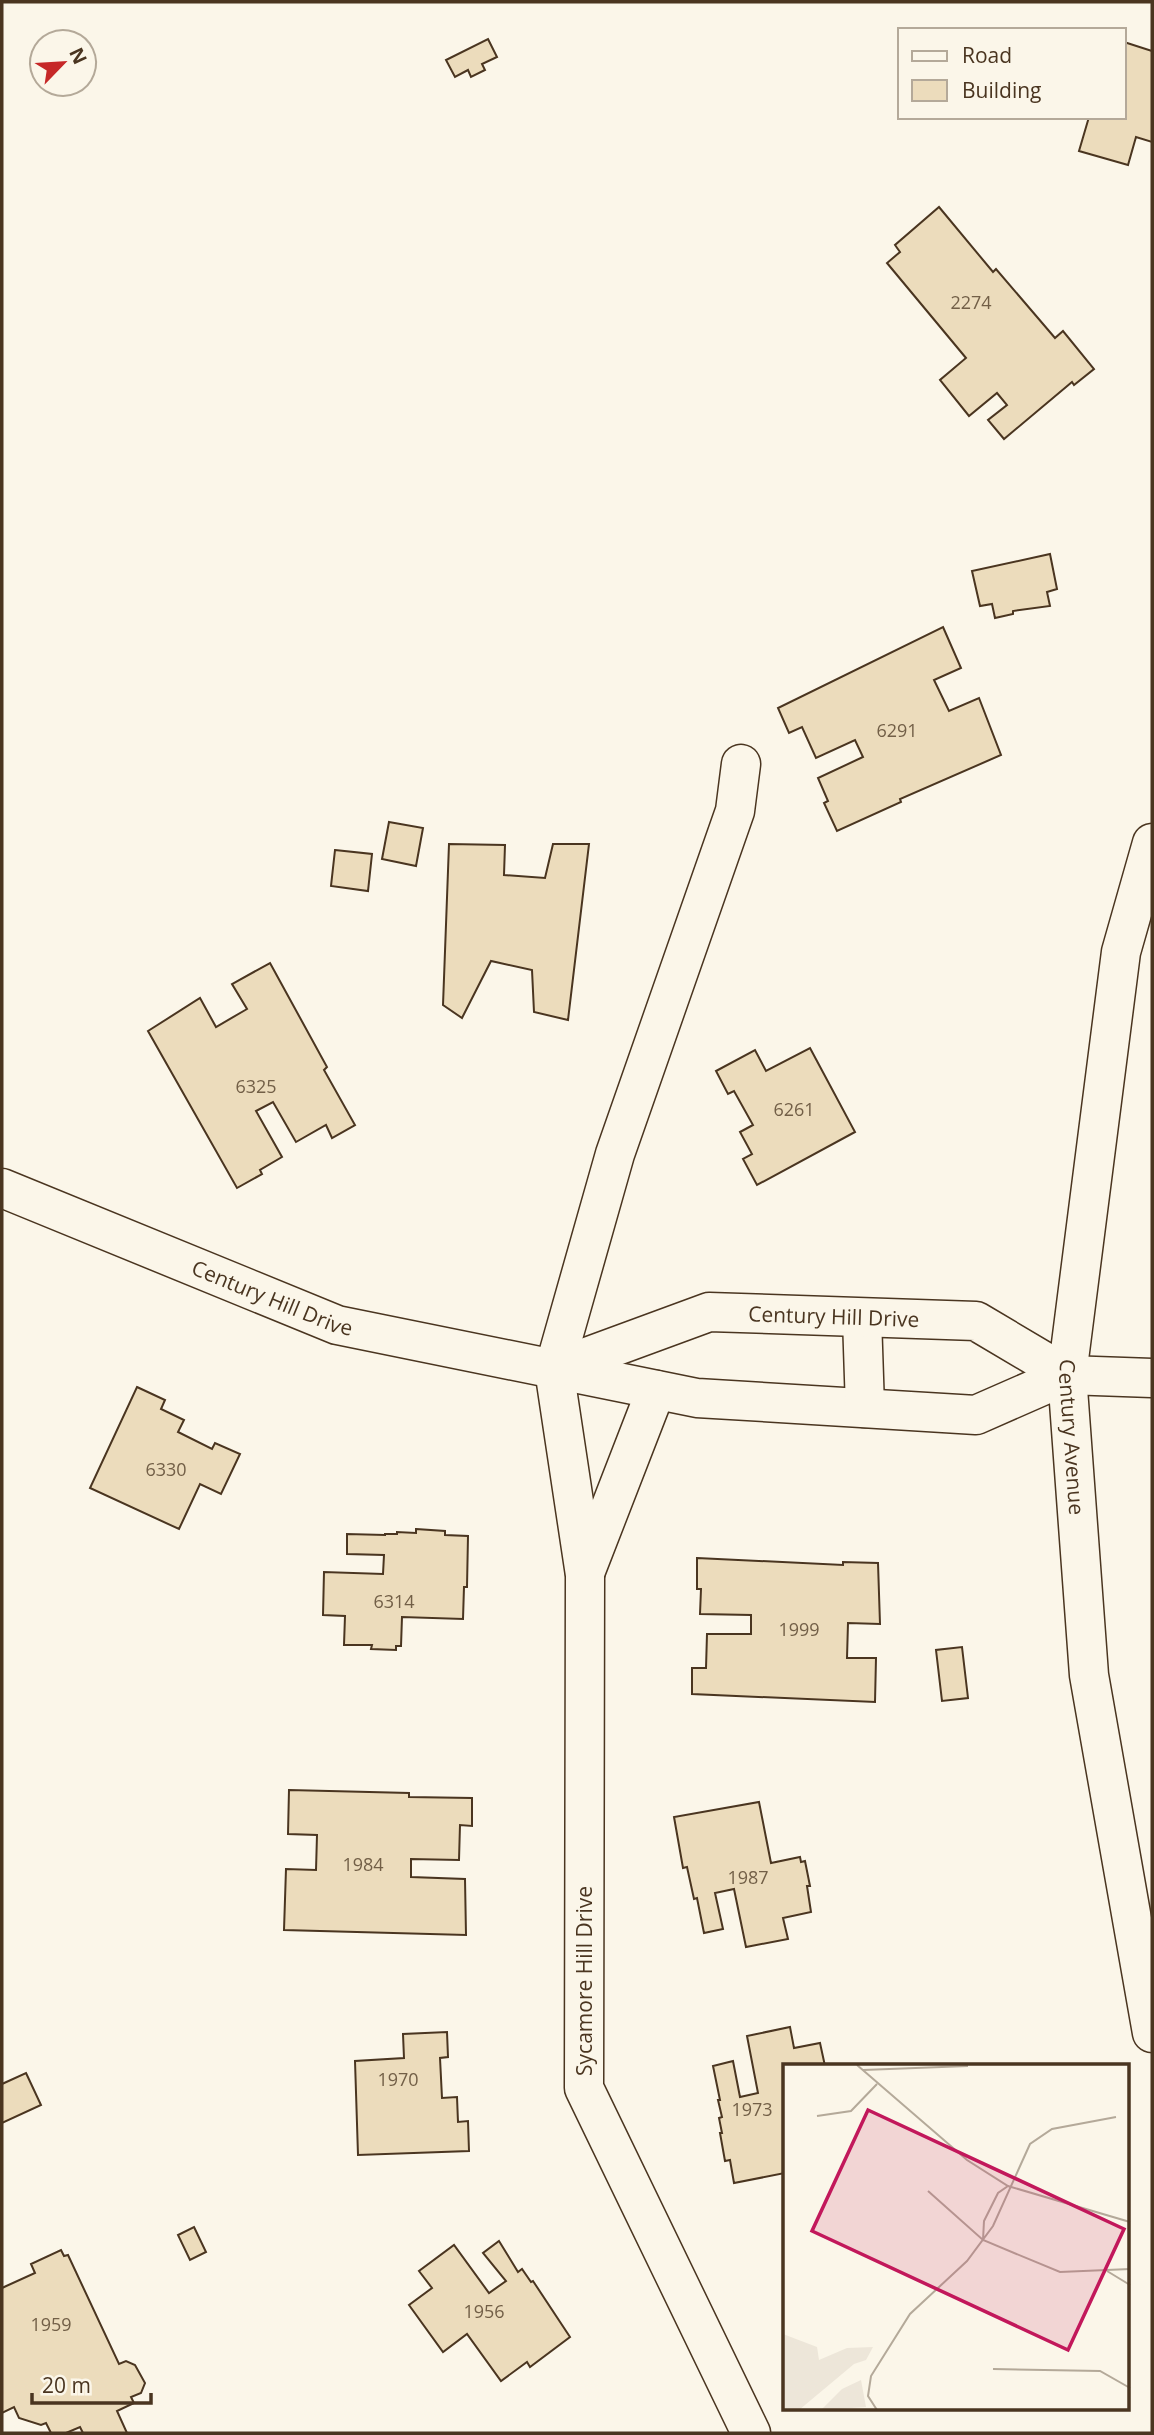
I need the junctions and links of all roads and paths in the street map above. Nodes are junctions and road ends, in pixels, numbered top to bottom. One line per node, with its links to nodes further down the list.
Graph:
1 (741, 764): 5 (street)
2 (1152, 843): 6 (street, Century Avenue)
3 (2, 1188): 5 (street, Century Hill Drive)
4 (862, 1318): 5 (street, Century Hill Drive); 6 (street, Century Hill Drive); 9 (street)
5 (554, 1368): 8 (street, Century Hill Drive); 10 (street)
6 (1067, 1375): 7 (street, Century Hill Drive); 9 (street, Century Hill Drive); 11 (street, Century Avenue)
7 (1152, 1378)
8 (656, 1390): 9 (street, Century Hill Drive); 10 (street)
9 (865, 1408)
10 (585, 1575): 12 (street, Sycamore Hill Drive)
11 (1152, 2032)
12 (751, 2433)

